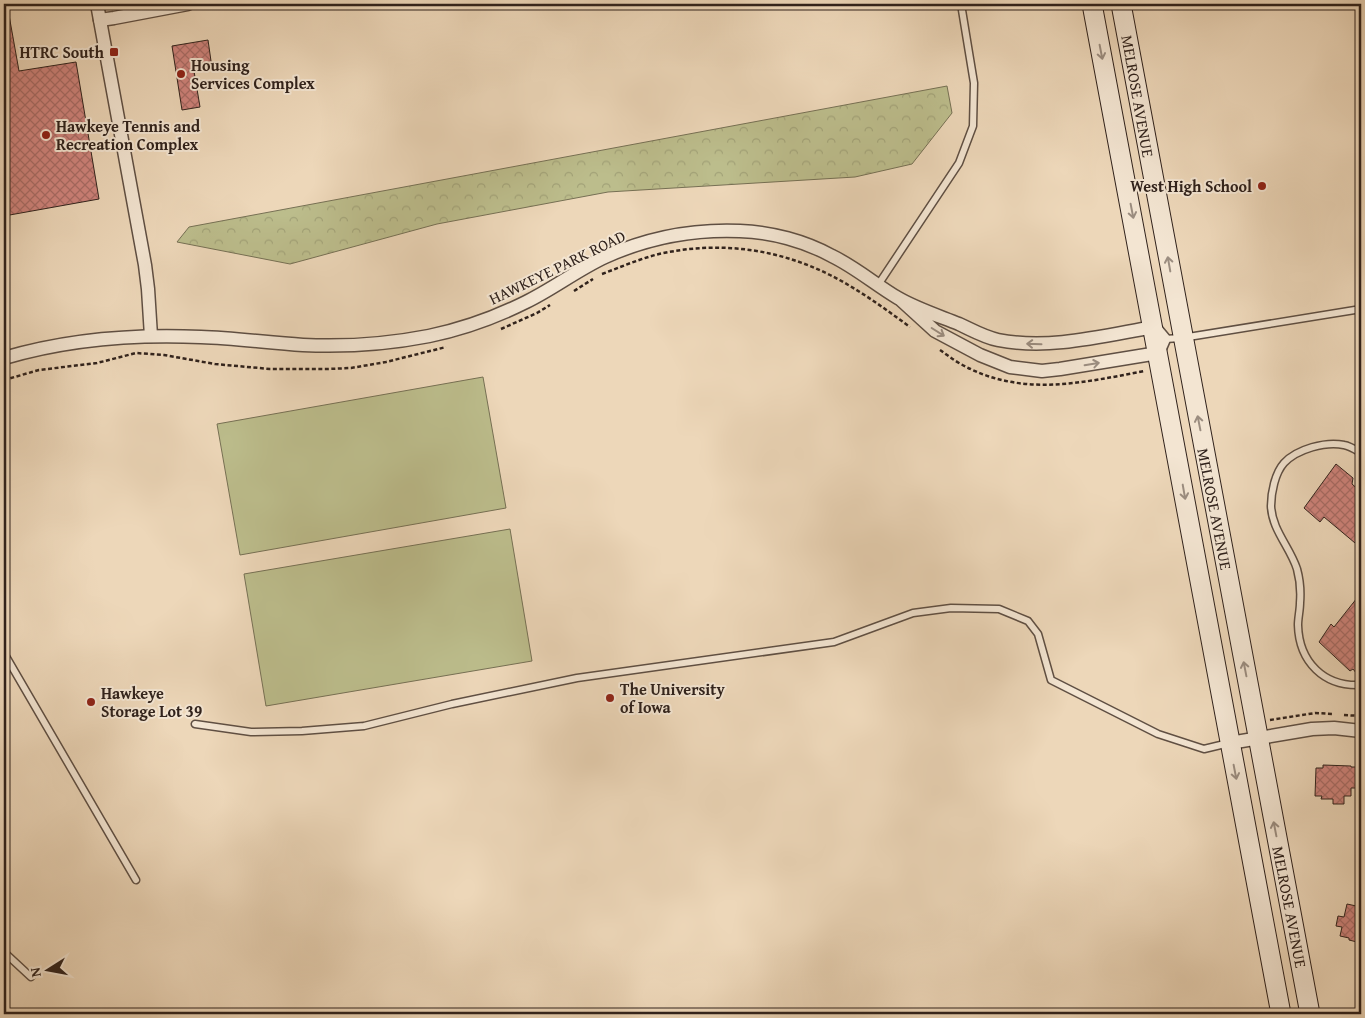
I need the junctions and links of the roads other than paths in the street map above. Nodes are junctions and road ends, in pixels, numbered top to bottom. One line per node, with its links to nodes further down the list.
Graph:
1 (97, 4): 6 (street)
2 (188, 4): 6 (street)
3 (961, 4): 7 (lane)
4 (1092, 4): 12 (main road, MELROSE AVENUE, one-way to 12)
5 (1121, 4): 11 (main road, MELROSE AVENUE, one-way to 5)
6 (100, 20): 10 (street)
7 (878, 285): 8 (street, HAWKEYE PARK ROAD); 10 (street, HAWKEYE PARK ROAD)
8 (901, 300): 12 (street, HAWKEYE PARK ROAD, one-way to 8); 12 (street, HAWKEYE PARK ROAD, one-way to 12)
9 (1361, 309): 11 (lane)
10 (150, 336): 13 (street, HAWKEYE PARK ROAD)
11 (1182, 338): 12 (lane); 19 (main road, MELROSE AVENUE, one-way to 11)
12 (1159, 340): 20 (main road, MELROSE AVENUE, one-way to 20)
13 (4, 358)
14 (1361, 453): 16 (lane)
15 (4, 653): 21 (lane)
16 (1361, 685)
17 (195, 724): 20 (lane)
18 (1361, 730): 19 (street)
19 (1258, 738): 20 (street); 25 (main road, MELROSE AVENUE, one-way to 19)
20 (1230, 743): 24 (main road, MELROSE AVENUE, one-way to 24)
21 (136, 880)
22 (4, 952): 23 (lane)
23 (31, 977)
24 (1281, 1014)
25 (1310, 1014)

